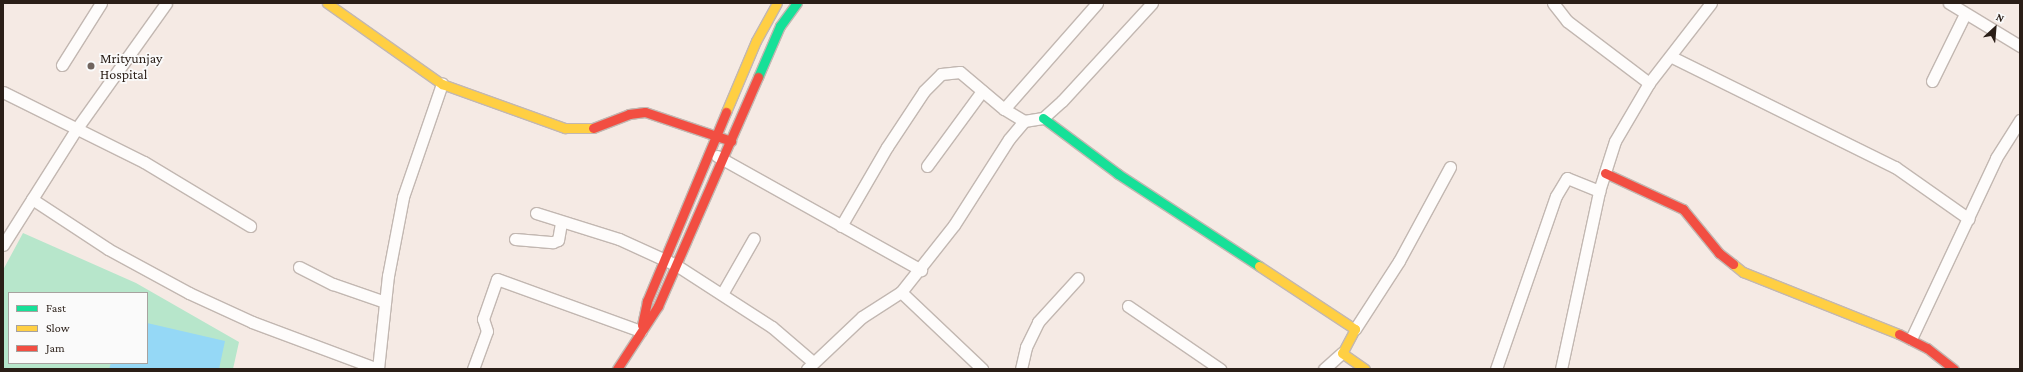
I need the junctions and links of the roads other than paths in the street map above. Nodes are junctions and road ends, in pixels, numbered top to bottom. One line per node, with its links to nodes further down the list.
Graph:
1 (101, 3): 14 (street)
2 (166, 3): 24 (street)
3 (327, 3): 17 (street)
4 (777, 3): 25 (street)
5 (797, 3): 26 (street)
6 (1097, 3): 20 (street)
7 (1152, 3): 21 (street)
8 (1553, 3): 16 (street)
9 (1711, 3): 13 (street)
10 (1949, 3): 11 (street)
11 (1966, 14): 12 (street); 15 (street)
12 (2020, 46)
13 (1672, 57): 16 (street); 35 (street)
14 (62, 65)
15 (1932, 81)
16 (1649, 83): 31 (street)
17 (442, 84): 25 (street); 49 (street)
18 (982, 91): 20 (street); 29 (street); 38 (street)
19 (3, 92): 24 (street)
20 (1004, 109): 23 (street)
21 (1043, 118): 23 (street); 51 (street)
22 (2020, 120): 35 (street)
23 (1024, 121): 45 (street)
24 (77, 128): 33 (street); 37 (street)
25 (717, 135): 26 (street); 27 (street)
26 (731, 141): 28 (street)
27 (710, 152): 28 (street); 42 (street)
28 (723, 159): 38 (street); 43 (street)
29 (927, 166)
30 (1450, 167): 51 (street)
31 (1605, 173): 32 (street); 53 (street)
32 (1599, 191): 64 (street); 65 (street)
33 (32, 200): 41 (street); 56 (street)
34 (536, 213): 36 (street)
35 (1969, 220): 53 (street)
36 (562, 223): 40 (street); 42 (street)
37 (250, 226)
38 (841, 226): 45 (street)
39 (754, 238): 48 (street)
40 (515, 239)
41 (3, 245)
42 (665, 260): 43 (street); 52 (street)
43 (676, 266): 48 (street); 52 (street)
44 (299, 267): 49 (street)
45 (920, 270): 47 (street)
46 (1078, 278): 60 (street)
47 (901, 292): 55 (street); 59 (street)
48 (722, 294): 55 (street)
49 (385, 302): 56 (street)
50 (1128, 306): 61 (street)
51 (1355, 329): 54 (street)
52 (641, 331): 57 (street); 58 (street)
53 (1911, 339): 66 (street)
54 (1342, 353): 62 (street); 63 (street)
55 (810, 365)
56 (378, 369)
57 (473, 369)
58 (616, 369)
59 (982, 369)
60 (1021, 369)
61 (1220, 369)
62 (1324, 369)
63 (1365, 369)
64 (1496, 369)
65 (1561, 369)
66 (1954, 369)

